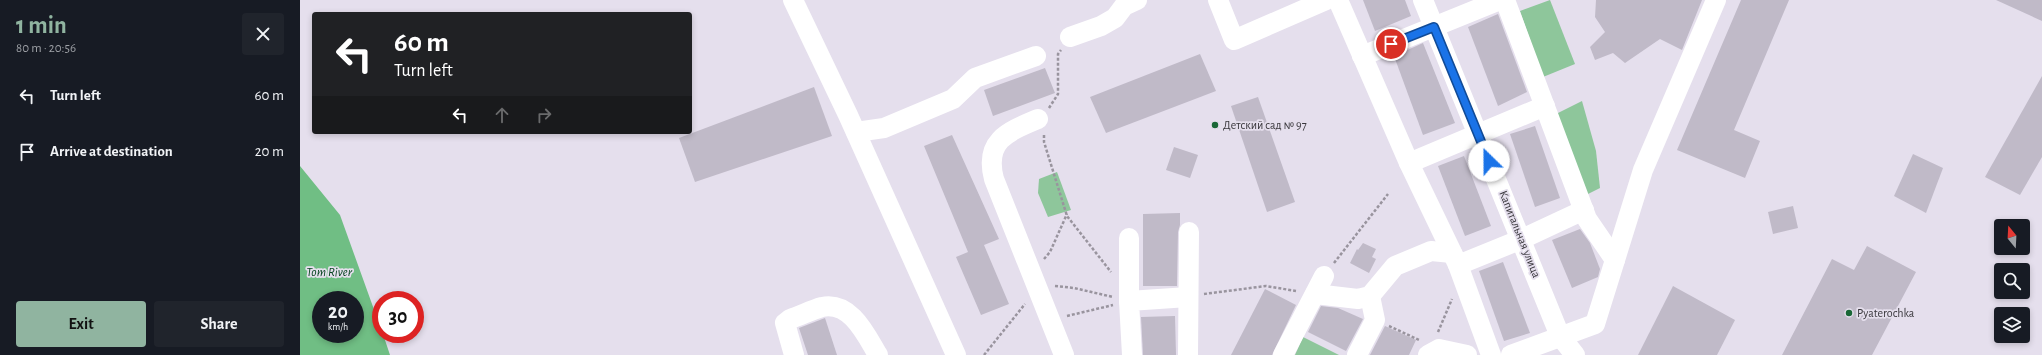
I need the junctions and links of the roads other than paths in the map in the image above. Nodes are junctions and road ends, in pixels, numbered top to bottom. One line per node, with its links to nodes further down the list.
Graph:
1 (793, 0): 16 (street)
2 (1218, 0): 3 (street)
3 (1326, 0)
4 (1338, 0): 13 (street)
5 (1423, 0): 10 (street, Капитальная улица)
6 (1500, 0): 10 (street)
7 (1505, 0): 14 (street)
8 (1716, 0): 23 (street)
9 (1129, 2): 11 (street)
10 (1434, 27): 13 (street); 17 (street, Капитальная улица)
11 (1070, 37)
12 (1036, 56): 16 (street)
13 (1362, 56): 18 (street)
14 (1545, 106): 17 (street); 19 (street)
15 (1041, 117): 35 (street)
16 (856, 132): 34 (street)
17 (1478, 136): 18 (street); 22 (street, Капитальная улица)
18 (1409, 163): 24 (street)
19 (1584, 210): 22 (street); 23 (street)
20 (1189, 232): 27 (street)
21 (1129, 238): 29 (street)
22 (1522, 239): 24 (street); 30 (street, Капитальная улица)
23 (1615, 260): 30 (street)
24 (1457, 264): 28 (street); 41 (street)
25 (1324, 276): 26 (street)
26 (1315, 294): 28 (street); 38 (street)
27 (1188, 296): 29 (street); 37 (street)
28 (1370, 296): 39 (street)
29 (1129, 301): 36 (street)
30 (1560, 336): 42 (street); 43 (street, Капитальная улица)
31 (1432, 350): 40 (street)
32 (794, 355): 33 (street)
33 (878, 355)
34 (956, 355)
35 (1064, 355)
36 (1132, 355)
37 (1188, 355)
38 (1283, 355)
39 (1357, 355)
40 (1467, 355)
41 (1491, 355)
42 (1511, 355)
43 (1575, 355)

